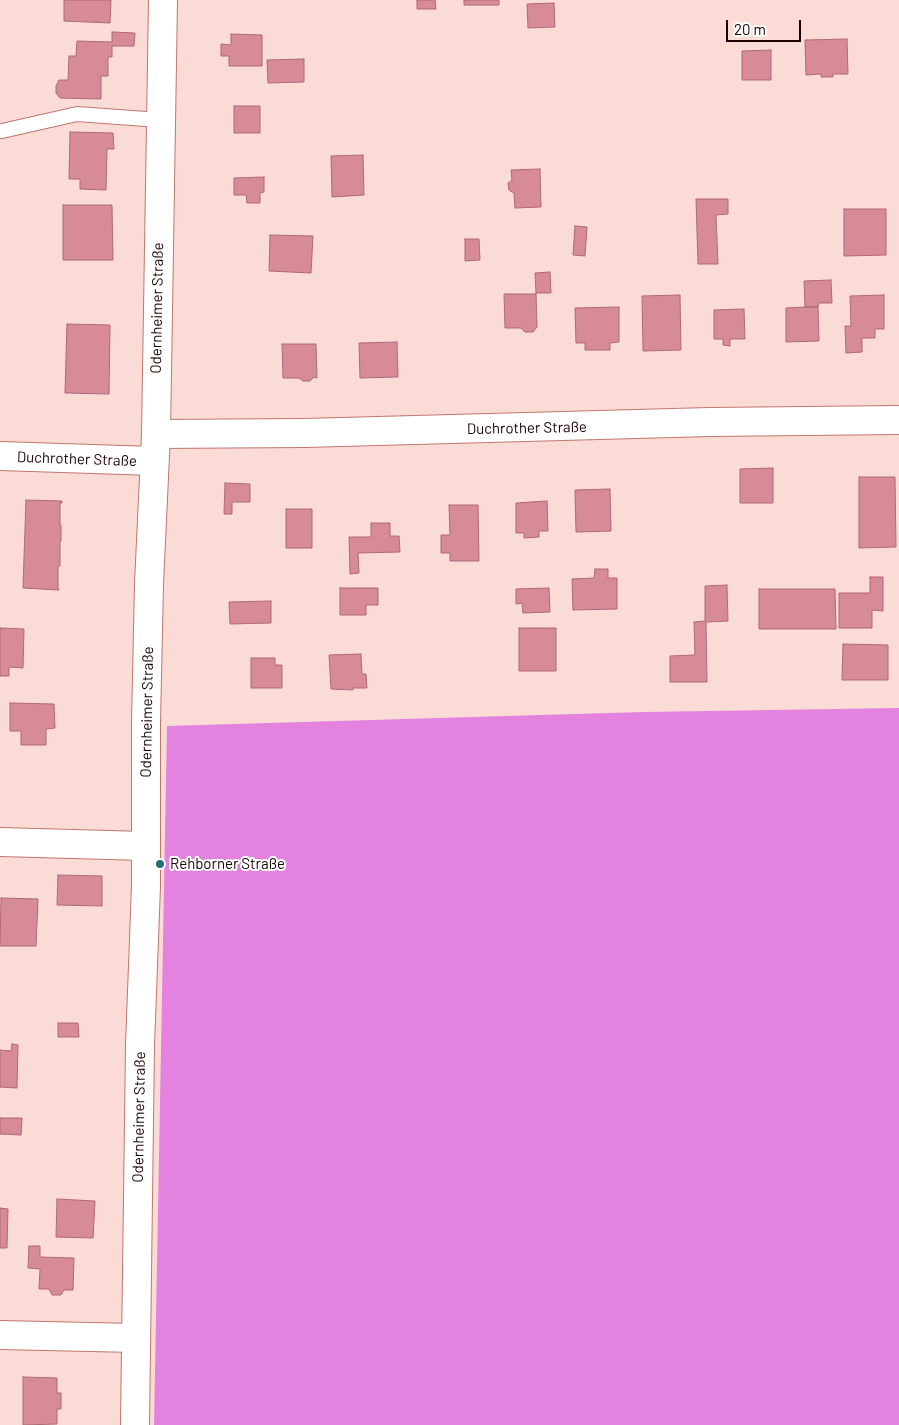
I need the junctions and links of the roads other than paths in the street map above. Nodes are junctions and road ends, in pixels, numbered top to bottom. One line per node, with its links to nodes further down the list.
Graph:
1 (164, 0): 2 (street, Odernheimer Straße)
2 (160, 120): 3 (lane); 5 (street, Odernheimer Straße)
3 (2, 130)
4 (899, 420): 5 (street, Duchrother Straße)
5 (156, 434): 7 (street, Odernheimer Straße)
6 (0, 456): 7 (street, Duchrother Straße)
7 (154, 461): 9 (street, Odernheimer Straße)
8 (0, 842): 9 (street)
9 (146, 846): 11 (street, Odernheimer Straße)
10 (0, 1334): 11 (street)
11 (136, 1338): 12 (street, Odernheimer Straße)
12 (135, 1425)

